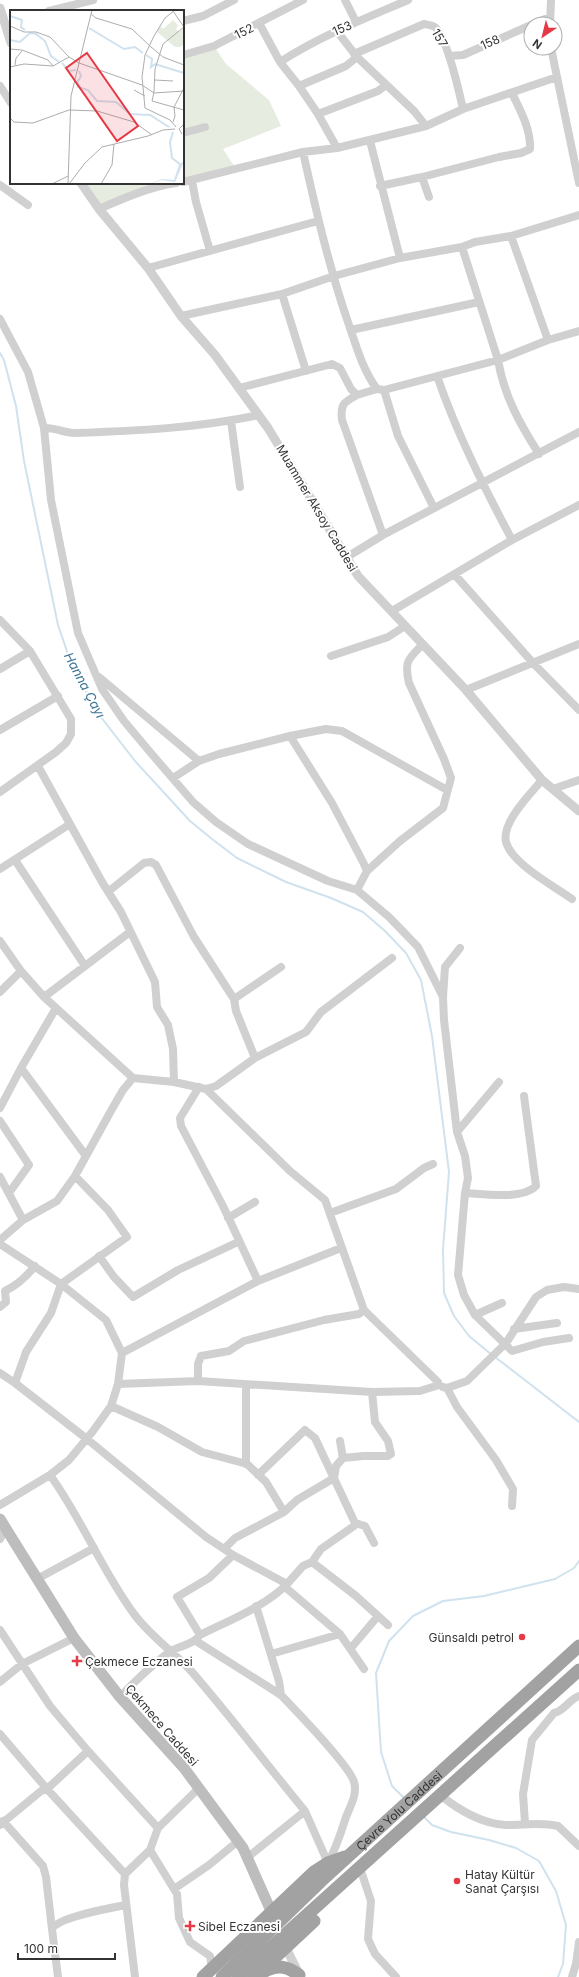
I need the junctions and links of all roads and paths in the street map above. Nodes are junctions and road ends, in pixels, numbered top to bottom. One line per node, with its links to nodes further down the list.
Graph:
1 (93, 0): 8 (street)
2 (234, 0): 10 (street)
3 (303, 0): 13 (street, 152)
4 (344, 0): 11 (street)
5 (408, 0): 11 (street, 153)
6 (551, 0): 9 (street)
7 (0, 8): 12 (street)
8 (53, 10)
9 (550, 16)
10 (184, 21)
11 (356, 22): 15 (street, 153)
12 (8, 23): 16 (street)
13 (260, 23): 17 (street, 152); 21 (street)
14 (523, 28): 19 (street, 158)
15 (336, 30): 18 (street); 21 (street, 153)
16 (10, 36)
17 (184, 55)
18 (356, 56): 19 (street, 157); 23 (street); 25 (street, 157)
19 (449, 56): 28 (street, 157)
20 (553, 56): 22 (street)
21 (280, 62): 25 (street)
22 (557, 77): 26 (street); 34 (street)
23 (386, 85): 29 (street); 30 (street)
24 (0, 86): 27 (street)
25 (299, 86): 29 (street)
26 (512, 93): 28 (street); 37 (street)
27 (10, 101)
28 (463, 109): 30 (street)
29 (318, 114): 35 (street)
30 (426, 126): 33 (street)
31 (205, 127): 32 (street)
32 (184, 133)
33 (370, 141): 35 (street); 44 (street)
34 (575, 141): 40 (street)
35 (337, 148): 36 (street)
36 (303, 152): 38 (street); 49 (street)
37 (422, 177): 44 (street); 45 (street)
38 (192, 181): 39 (street); 52 (street)
39 (184, 182)
40 (579, 183)
41 (82, 184): 47 (street, Muammer Aksoy Caddesi)
42 (170, 184): 47 (street)
43 (0, 185): 46 (street)
44 (380, 186): 53 (street)
45 (429, 197)
46 (28, 205)
47 (100, 209): 54 (street, Muammer Aksoy Caddesi)
48 (579, 215): 50 (street)
49 (318, 221): 52 (street); 55 (street)
50 (511, 236): 51 (street); 62 (street)
51 (462, 247): 53 (street); 57 (street)
52 (210, 251): 54 (street)
53 (400, 258): 55 (street)
54 (148, 268): 58 (street, Muammer Aksoy Caddesi)
55 (334, 276): 56 (street); 60 (street)
56 (282, 294): 58 (street); 64 (street)
57 (479, 302): 60 (street); 63 (street)
58 (181, 316): 66 (street, Muammer Aksoy Caddesi)
59 (0, 319): 71 (street)
60 (350, 330): 67 (street)
61 (579, 330): 62 (street)
62 (548, 340): 63 (street)
63 (498, 360): 65 (street); 73 (street)
64 (306, 371): 66 (street); 68 (street)
65 (437, 376): 67 (street); 74 (street)
66 (239, 388): 69 (street, Muammer Aksoy Caddesi)
67 (381, 390): 68 (street); 77 (street)
68 (357, 395): 78 (street)
69 (259, 415): 70 (street); 80 (street, Muammer Aksoy Caddesi)
70 (231, 421): 71 (street); 75 (street)
71 (44, 428): 91 (street)
72 (579, 432): 73 (street)
73 (539, 454): 74 (street)
74 (482, 484): 77 (street); 79 (street)
75 (240, 487)
76 (579, 505): 79 (street)
77 (434, 508): 78 (street)
78 (382, 535): 80 (street)
79 (512, 540): 81 (street)
80 (347, 557): 82 (street, Muammer Aksoy Caddesi)
81 (455, 575): 82 (street); 89 (street)
82 (392, 611): 84 (street, Muammer Aksoy Caddesi)
83 (0, 620): 87 (street)
84 (405, 626): 86 (street, Muammer Aksoy Caddesi); 88 (street)
85 (579, 644): 89 (street)
86 (422, 645): 92 (street, Muammer Aksoy Caddesi); 103 (street)
87 (30, 651): 90 (street); 93 (street)
88 (331, 656)
89 (533, 663): 92 (street); 94 (street)
90 (0, 669)
91 (98, 676): 97 (street); 99 (street)
92 (466, 690): 100 (street, Muammer Aksoy Caddesi)
93 (58, 696): 95 (street); 98 (street)
94 (579, 710)
95 (0, 730)
96 (290, 736): 97 (street); 103 (street); 109 (street)
97 (200, 760): 99 (street)
98 (38, 766): 104 (street); 106 (street)
99 (173, 778): 110 (street)
100 (542, 780): 102 (street, Muammer Aksoy Caddesi); 112 (street)
101 (579, 780): 102 (street)
102 (553, 789): 105 (street, Muammer Aksoy Caddesi)
103 (447, 790): 109 (street)
104 (0, 792)
105 (579, 811)
106 (70, 824): 107 (street); 111 (street)
107 (15, 860): 108 (street); 117 (street)
108 (0, 869)
109 (367, 871): 110 (street)
110 (357, 890): 122 (street)
111 (109, 891): 113 (street); 123 (street)
112 (572, 900)
113 (130, 932): 117 (street); 128 (street)
114 (0, 941): 119 (street)
115 (460, 948): 122 (street)
116 (392, 958): 125 (street)
117 (85, 966): 121 (street)
118 (281, 967): 123 (street)
119 (20, 972): 120 (street); 121 (street)
120 (0, 992)
121 (44, 997): 124 (street)
122 (443, 997): 134 (street)
123 (234, 998): 125 (street)
124 (56, 1008): 126 (street); 127 (street)
125 (255, 1058): 130 (street)
126 (21, 1068): 132 (street); 135 (street)
127 (133, 1078): 128 (street); 135 (street)
128 (174, 1082): 130 (street)
129 (499, 1082): 134 (street)
130 (203, 1088): 142 (street); 143 (street)
131 (524, 1096): 140 (street)
132 (0, 1108)
133 (0, 1121): 139 (street)
134 (456, 1132): 140 (street)
135 (86, 1156): 137 (street)
136 (433, 1164): 142 (street)
137 (75, 1176): 144 (street); 148 (street)
138 (0, 1177): 139 (street)
139 (9, 1193): 144 (street)
140 (465, 1194): 157 (street)
141 (255, 1202): 143 (street)
142 (330, 1213): 147 (street)
143 (228, 1218): 146 (street)
144 (23, 1220): 145 (street)
145 (0, 1240): 149 (street)
146 (238, 1242): 148 (street); 150 (street)
147 (341, 1248): 150 (street); 156 (street)
148 (99, 1256): 151 (street)
149 (35, 1266): 151 (street); 152 (street)
150 (258, 1281): 162 (street)
151 (61, 1284): 162 (street); 165 (street)
152 (2, 1289): 155 (street)
153 (579, 1289): 159 (street)
154 (502, 1303): 157 (street)
155 (0, 1307)
156 (364, 1310): 164 (street); 168 (street)
157 (475, 1315): 161 (street)
158 (557, 1323): 159 (street)
159 (514, 1329): 161 (street)
160 (569, 1338): 161 (street)
161 (506, 1343): 168 (street)
162 (122, 1354): 166 (street)
163 (0, 1374): 165 (street)
164 (198, 1381): 166 (street); 167 (street)
165 (15, 1383): 171 (street)
166 (118, 1384): 170 (street)
167 (246, 1385): 169 (street); 174 (street)
168 (443, 1387): 169 (street); 179 (street)
169 (372, 1392): 173 (street)
170 (112, 1406): 171 (street); 174 (street)
171 (87, 1439): 175 (street); 186 (street)
172 (340, 1441): 173 (street)
173 (343, 1458): 177 (street)
174 (246, 1464): 176 (street)
175 (50, 1474): 178 (street); 185 (street)
176 (258, 1475): 177 (street); 180 (street)
177 (334, 1478): 180 (street); 182 (street)
178 (0, 1505)
179 (512, 1506)
180 (284, 1512): 186 (street)
181 (0, 1519): 183 (main road, Çekmece Caddesi)
182 (355, 1523): 184 (street); 188 (street)
183 (2, 1534): 189 (main road, Çekmece Caddesi)
184 (374, 1542)
185 (94, 1548): 189 (street); 200 (street)
186 (224, 1549): 187 (street)
187 (233, 1554): 190 (street); 197 (street)
188 (312, 1562): 190 (street); 192 (street)
189 (37, 1580): 196 (main road, Çekmece Caddesi)
190 (286, 1585): 191 (street); 195 (street)
191 (256, 1606): 197 (street); 201 (street)
192 (378, 1616): 193 (street); 199 (street)
193 (388, 1625)
194 (0, 1630): 202 (street)
195 (340, 1634): 199 (street); 201 (street)
196 (74, 1638): 202 (street); 208 (main road, Çekmece Caddesi)
197 (198, 1638): 200 (street); 206 (street)
198 (579, 1646): 221 (highway, Çevre Yolu Caddesi)
199 (351, 1648): 203 (street)
200 (170, 1652): 208 (street); 214 (street)
201 (271, 1654): 206 (street)
202 (22, 1664): 205 (street); 210 (street)
203 (364, 1669)
204 (579, 1670): 213 (highway, Çevre Yolu Caddesi)
205 (0, 1682)
206 (281, 1695): 223 (street)
207 (579, 1696): 216 (street)
208 (120, 1697): 212 (main road, Çekmece Caddesi)
209 (0, 1734): 211 (street)
210 (88, 1752): 211 (street); 217 (street)
211 (47, 1789): 215 (street); 225 (street)
212 (198, 1789): 217 (street); 218 (main road, Çekmece Caddesi)
213 (436, 1799): 216 (street); 224 (highway, Çevre Yolu Caddesi)
214 (305, 1811): 222 (street); 223 (street)
215 (2, 1823): 229 (street)
216 (525, 1823): 219 (street)
217 (158, 1828): 220 (street)
218 (237, 1842): 222 (main road, Çekmece Caddesi); 226 (street)
219 (579, 1846)
220 (150, 1850): 225 (street); 226 (street)
221 (352, 1854): 223 (highway); 237 (highway, Çevre Yolu Caddesi)
222 (248, 1857): 228 (main road, Çekmece Caddesi)
223 (328, 1863): 228 (highway)
224 (362, 1866): 231 (highway); 238 (highway, Çevre Yolu Caddesi); 240 (street)
225 (125, 1874): 227 (street)
226 (174, 1889): 232 (street)
227 (126, 1905): 229 (street); 235 (street)
228 (272, 1915): 231 (street); 232 (highway)
229 (52, 1929): 234 (street)
230 (579, 1942): 241 (street)
231 (285, 1946): 233 (street); 239 (highway)
232 (212, 1968): 236 (highway)
233 (300, 1976): 239 (highway)
234 (58, 1977)
235 (135, 1977)
236 (203, 1977)
237 (222, 1977)
238 (238, 1977)
239 (254, 1977)
240 (396, 1977)
241 (572, 1977)

